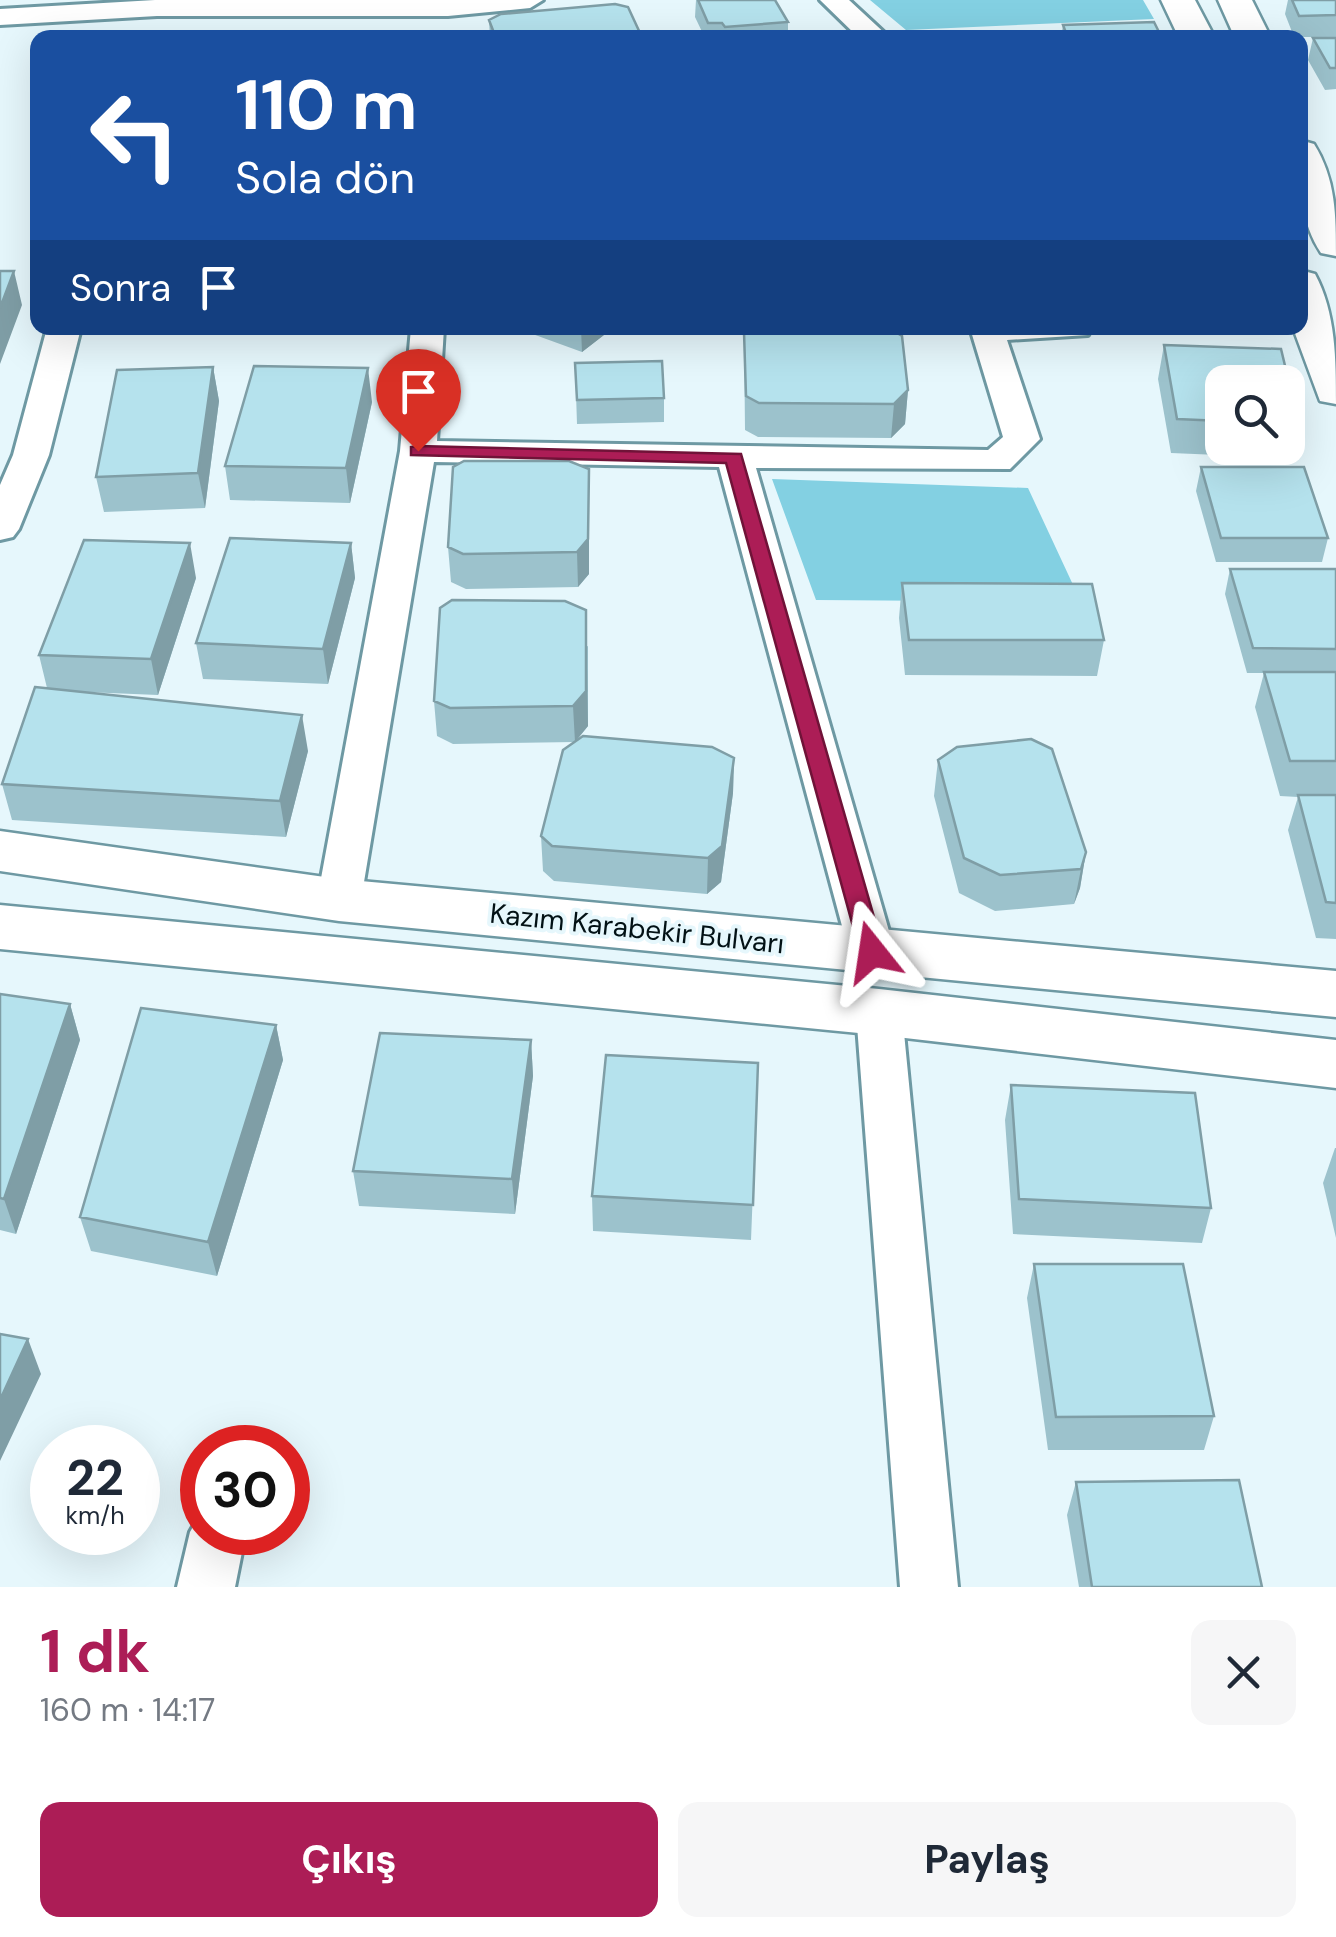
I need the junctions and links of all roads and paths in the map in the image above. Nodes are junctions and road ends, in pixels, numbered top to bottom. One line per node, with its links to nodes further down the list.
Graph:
1 (530, 0): 6 (street)
2 (832, 0): 10 (street)
3 (1178, 0): 11 (main road)
4 (1235, 0): 12 (main road)
5 (158, 4): 6 (street); 7 (street); 8 (street)
6 (448, 4): 9 (street)
7 (0, 17)
8 (150, 30)
9 (447, 30)
10 (867, 30)
11 (1193, 30)
12 (1249, 30)
13 (1308, 172): 14 (main road)
14 (1336, 244)
15 (1308, 315): 19 (main road)
16 (61, 335): 21 (street)
17 (426, 335): 20 (street)
18 (989, 335): 22 (street)
19 (1336, 391)
20 (418, 451): 22 (street); 25 (street)
21 (16, 454): 23 (street)
22 (734, 458): 27 (street)
23 (0, 529)
24 (0, 851): 25 (main road, Kazım Karabekir Bulvarı)
25 (339, 900): 27 (main road, Kazım Karabekir Bulvarı)
26 (0, 927): 29 (main road)
27 (872, 952): 28 (main road, Kazım Karabekir Bulvarı)
28 (1336, 994)
29 (879, 1012): 30 (main road); 33 (street)
30 (1336, 1064)
31 (213, 1555): 32 (street)
32 (206, 1587)
33 (929, 1587)

